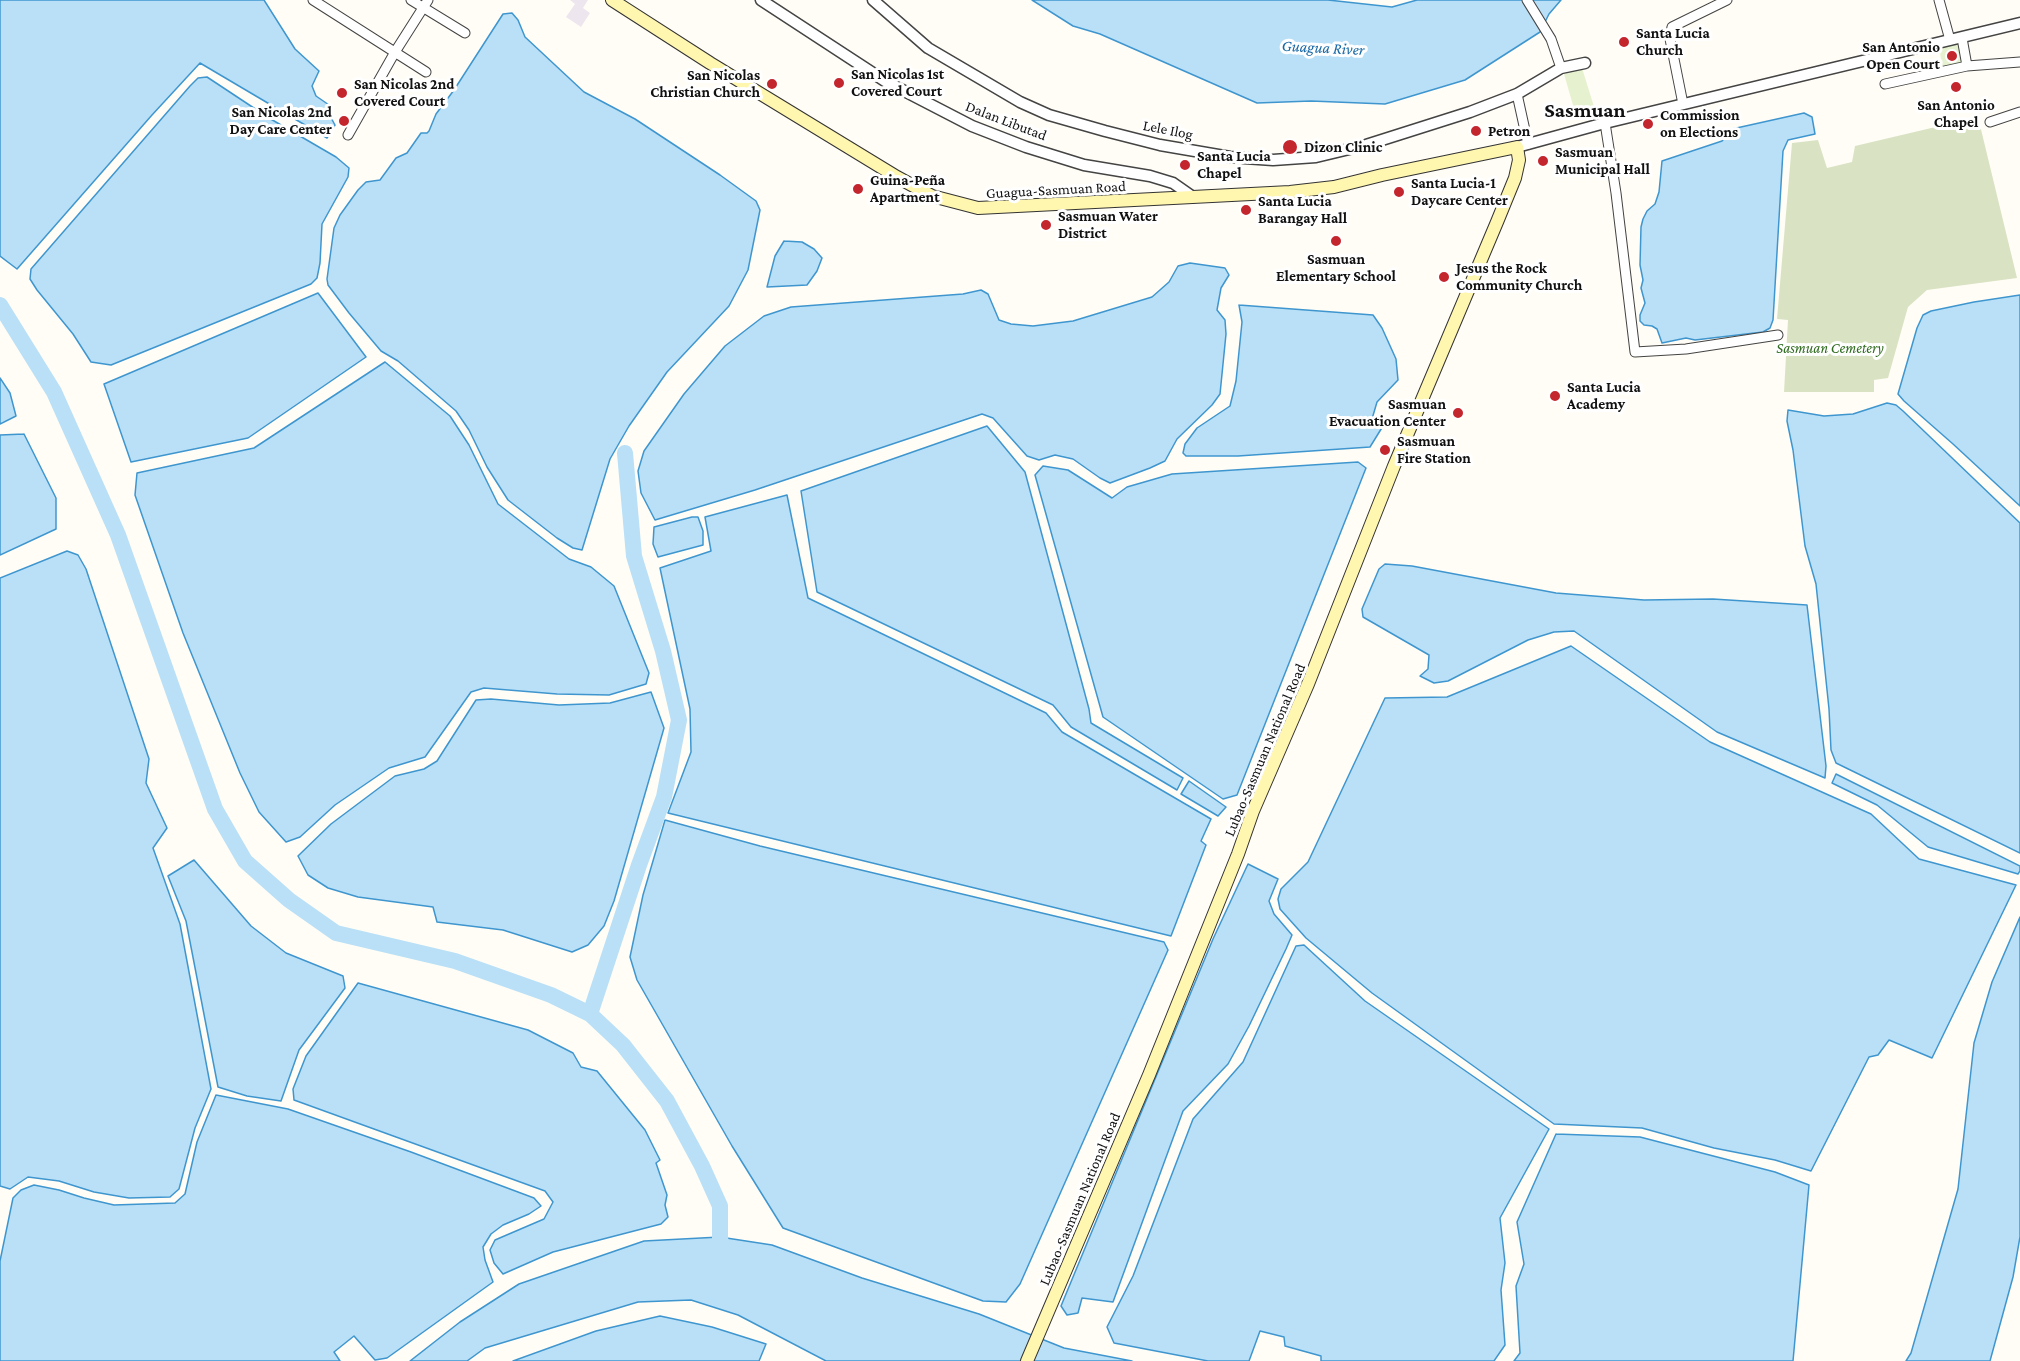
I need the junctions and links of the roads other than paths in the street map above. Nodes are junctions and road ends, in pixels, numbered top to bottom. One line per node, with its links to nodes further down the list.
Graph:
1 (313, 0): 13 (street)
2 (411, 0): 9 (street)
3 (612, 0): 27 (main road, Guagua-Sasmuan Road)
4 (761, 0): 27 (street, Dalan Libutad)
5 (873, 0): 20 (street, Lele Ilog)
6 (1527, 0): 17 (street)
7 (1727, 0): 21 (street)
8 (1939, 0): 12 (street)
9 (426, 4): 11 (street); 13 (street)
10 (2020, 23): 12 (street)
11 (465, 33)
12 (1956, 39): 16 (street); 21 (street)
13 (395, 52): 18 (street); 25 (street)
14 (2020, 62): 16 (street)
15 (1586, 63): 17 (street, Lele Ilog)
16 (1967, 66): 19 (street)
17 (1561, 68): 20 (street, Lele Ilog)
18 (426, 72)
19 (1885, 84)
20 (1517, 94): 26 (street)
21 (1683, 104): 24 (street)
22 (2020, 112): 23 (street)
23 (1990, 122)
24 (1605, 123): 26 (street); 28 (street)
25 (348, 135)
26 (1522, 146): 27 (main road, Guagua-Sasmuan Road); 29 (main road, Lubao-Sasmuan National Road)
27 (1193, 197)
28 (1778, 335)
29 (1027, 1361)

